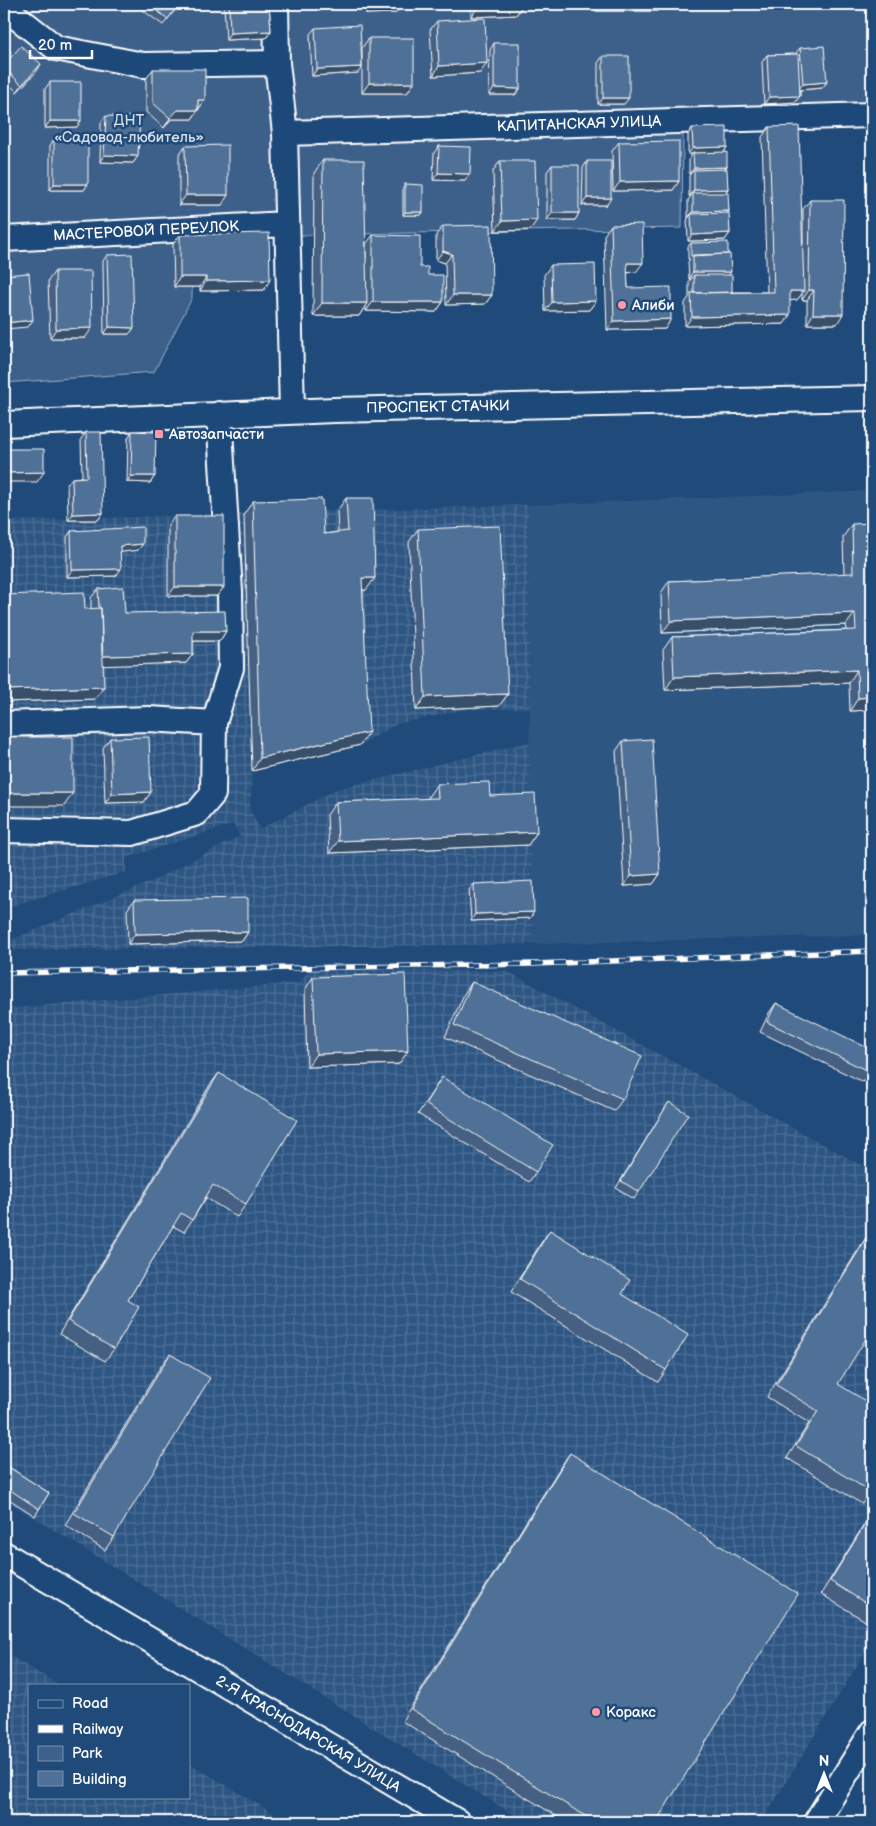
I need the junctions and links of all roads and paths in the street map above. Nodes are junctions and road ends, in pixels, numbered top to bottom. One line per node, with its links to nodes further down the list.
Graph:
1 (276, 4): 3 (street)
2 (6, 8): 3 (street)
3 (278, 63): 5 (street)
4 (872, 115): 5 (street, КАПИТАНСКАЯ УЛИЦА)
5 (285, 133): 6 (street)
6 (287, 224): 7 (street, МАСТЕРОВОЙ ПЕРЕУЛОК); 9 (street)
7 (4, 239)
8 (872, 398): 9 (street, ПРОСПЕКТ СТАЧКИ)
9 (292, 411): 10 (street, ПРОСПЕКТ СТАЧКИ)
10 (219, 414): 11 (street, ПРОСПЕКТ СТАЧКИ); 12 (street)
11 (4, 424)
12 (214, 723): 13 (street); 14 (street)
13 (4, 724)
14 (4, 830)
15 (4, 1554): 17 (street, 2-Я КРАСНОДАРСКАЯ УЛИЦА)
16 (872, 1732): 18 (street)
17 (458, 1822)
18 (816, 1822)

